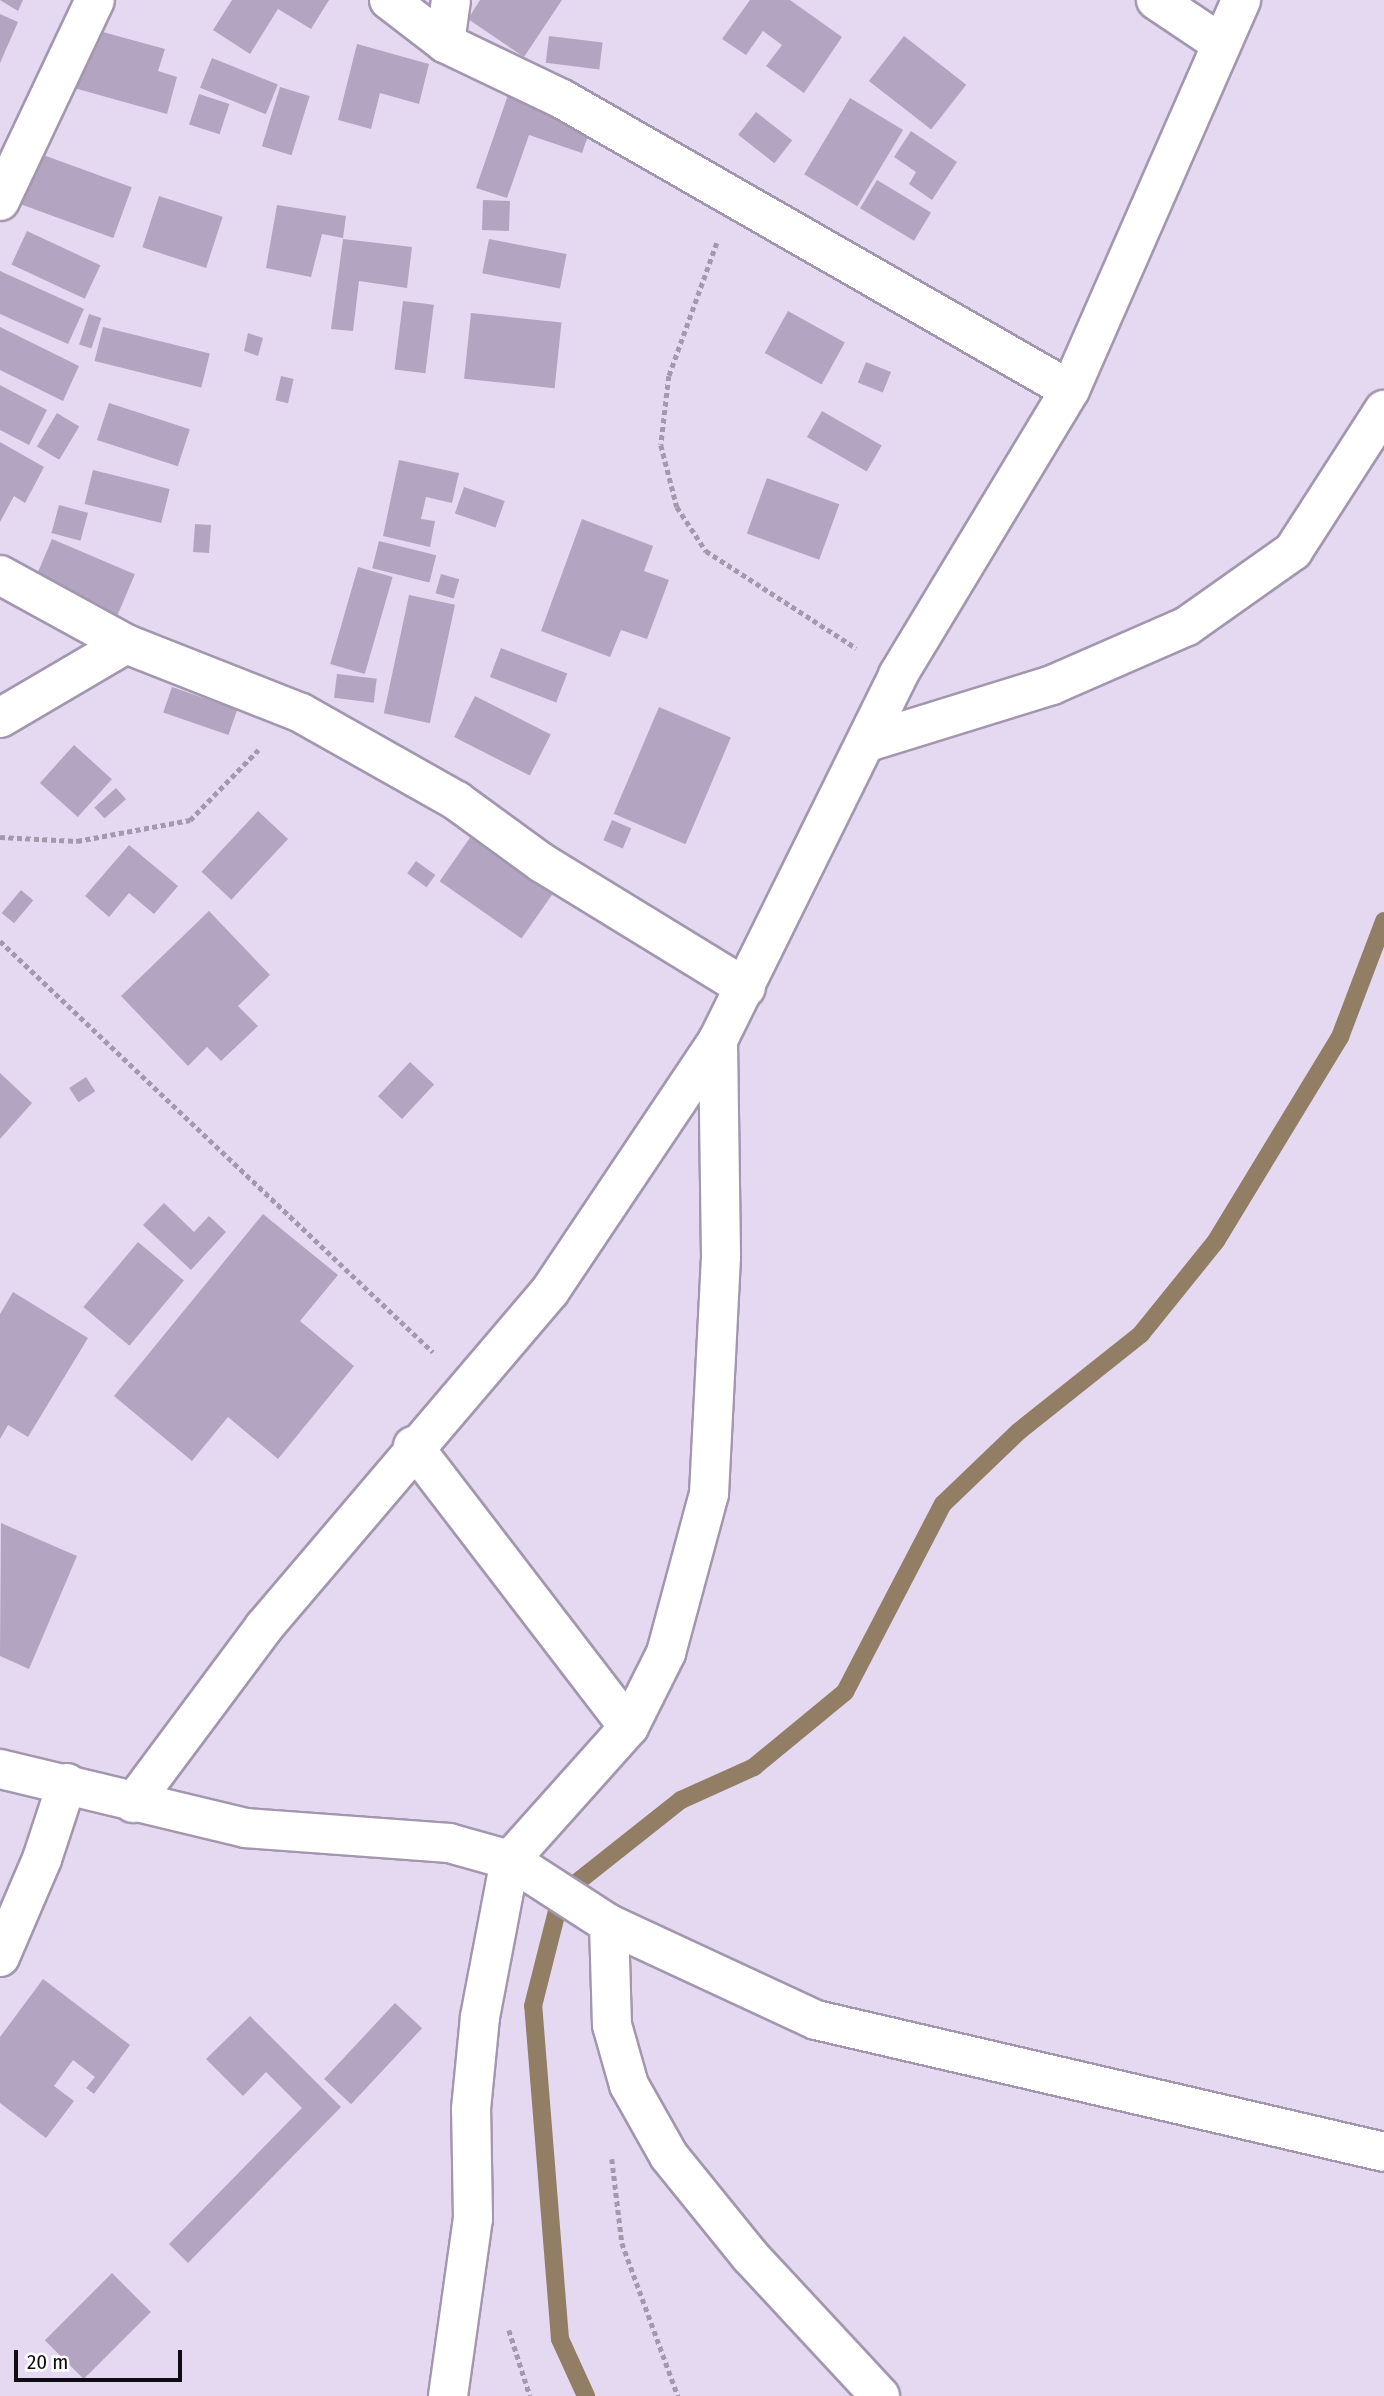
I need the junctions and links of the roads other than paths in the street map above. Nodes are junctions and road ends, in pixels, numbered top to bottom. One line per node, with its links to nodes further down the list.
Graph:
1 (95, 0): 8 (street)
2 (389, 0): 6 (street)
3 (451, 0): 6 (street)
4 (1156, 0): 7 (street)
5 (1241, 0): 7 (street)
6 (445, 43): 9 (street)
7 (1220, 43): 9 (street)
8 (0, 201)
9 (1070, 390): 14 (street)
10 (1384, 410): 14 (street)
11 (0, 575): 12 (street)
12 (126, 643): 13 (street); 15 (street)
13 (0, 718)
14 (869, 743): 15 (street)
15 (746, 988): 16 (street)
16 (718, 1040): 17 (street); 18 (street)
17 (413, 1446): 18 (street); 21 (street)
18 (629, 1727): 22 (street)
19 (0, 1769): 20 (street)
20 (66, 1783): 21 (street); 24 (street)
21 (133, 1803): 22 (street)
22 (510, 1860): 23 (street); 26 (street)
23 (610, 1924): 25 (street); 27 (street)
24 (0, 1957)
25 (1384, 2152)
26 (447, 2396)
27 (880, 2396)

